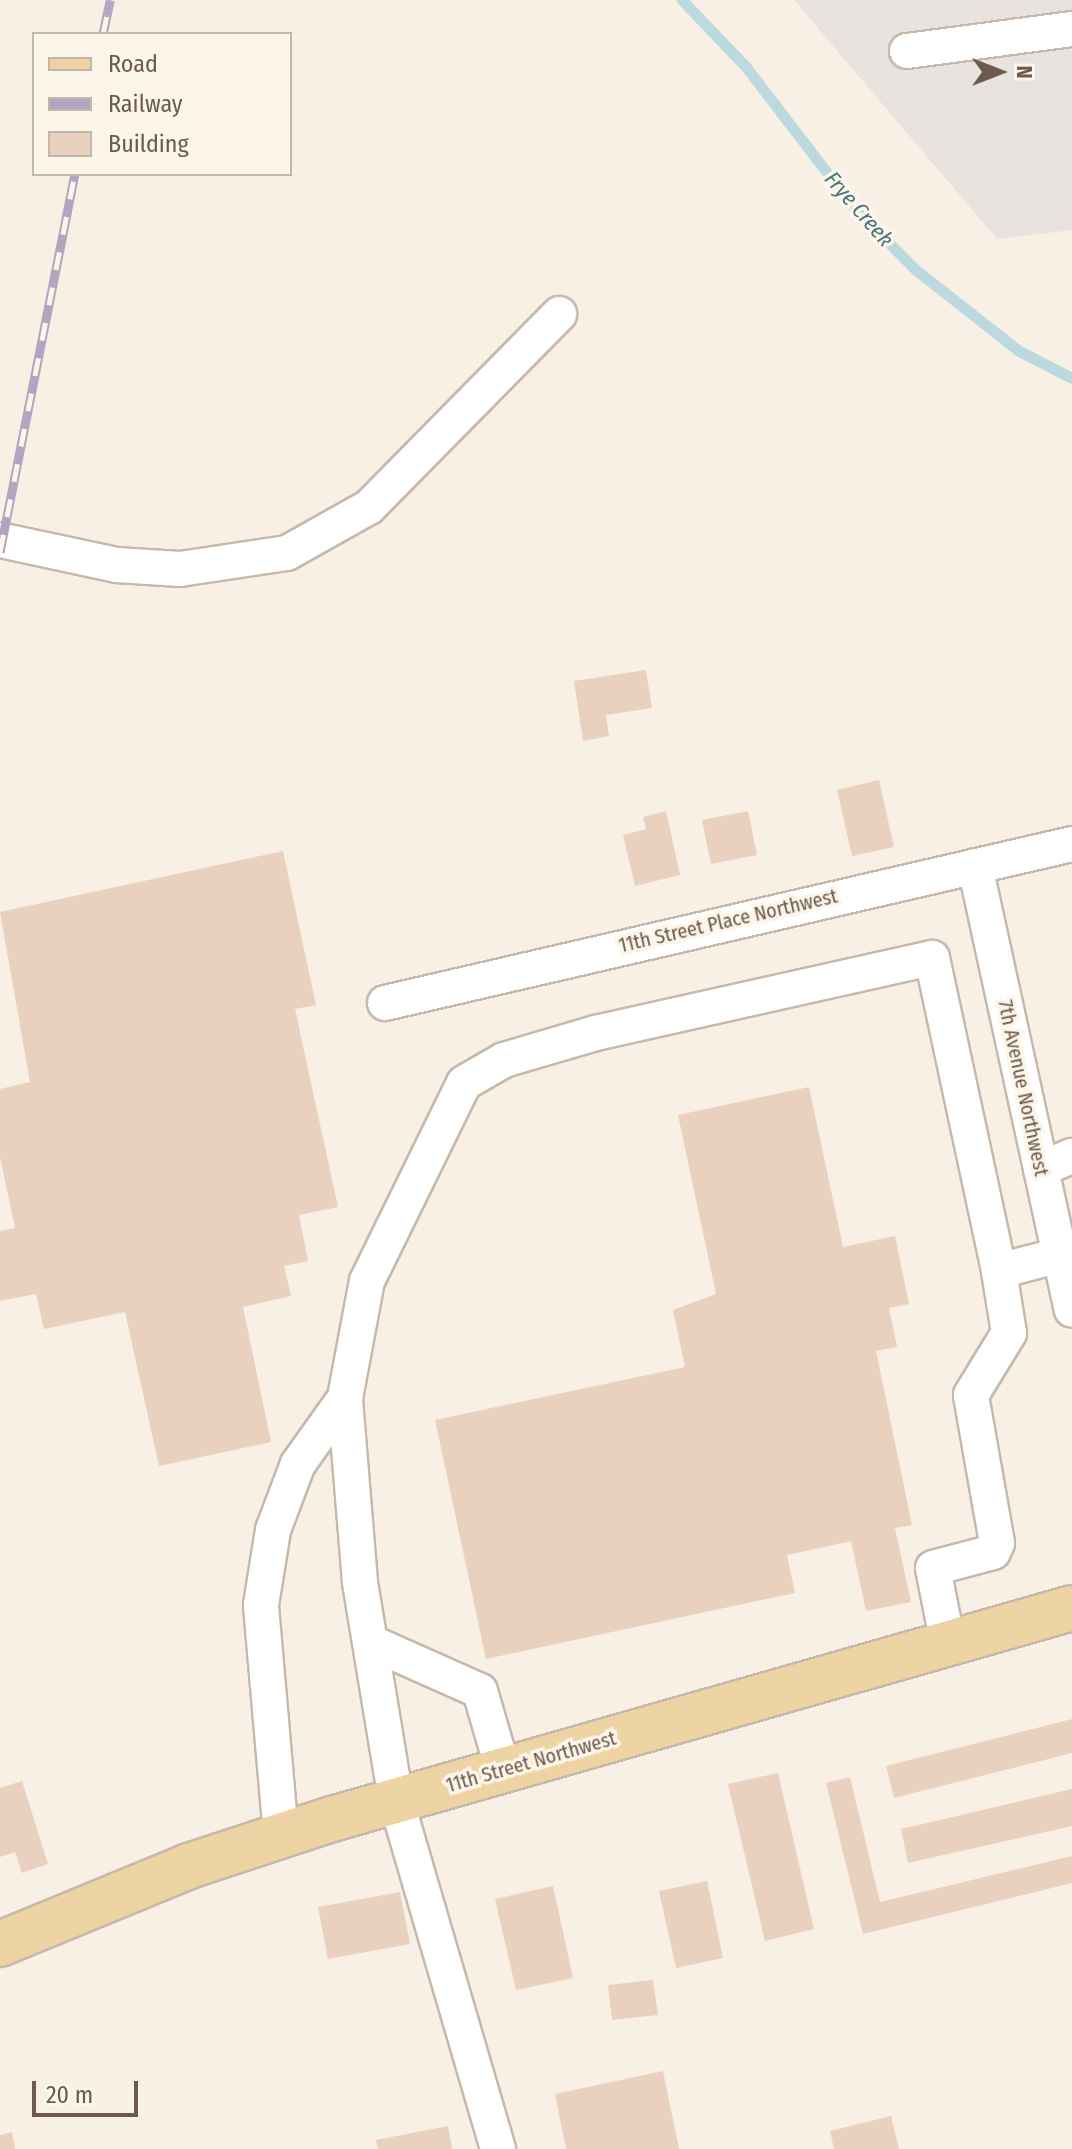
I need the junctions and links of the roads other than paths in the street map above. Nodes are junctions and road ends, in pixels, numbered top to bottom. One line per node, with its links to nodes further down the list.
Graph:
1 (1072, 29): 2 (street)
2 (907, 51)
3 (559, 314): 4 (street)
4 (0, 540)
5 (1072, 844): 6 (street, 11th Street Place Northwest)
6 (975, 866): 7 (street, 11th Street Place Northwest); 8 (street, 7th Avenue Northwest)
7 (385, 1003)
8 (1056, 1163): 9 (street, 7th Avenue Northwest)
9 (1060, 1255): 10 (street); 11 (street, 7th Avenue Northwest)
10 (999, 1271): 12 (street); 15 (street)
11 (1072, 1310)
12 (345, 1398): 14 (street); 18 (street)
13 (1072, 1608): 15 (main road, 11th Street Northwest)
14 (370, 1642): 16 (street); 17 (street)
15 (948, 1644): 16 (main road, 11th Street Northwest)
16 (503, 1770): 17 (main road, 11th Street Northwest)
17 (396, 1800): 18 (main road, 11th Street Northwest); 20 (street)
18 (281, 1835): 19 (main road, 11th Street Northwest)
19 (0, 1944)
20 (498, 2149)

